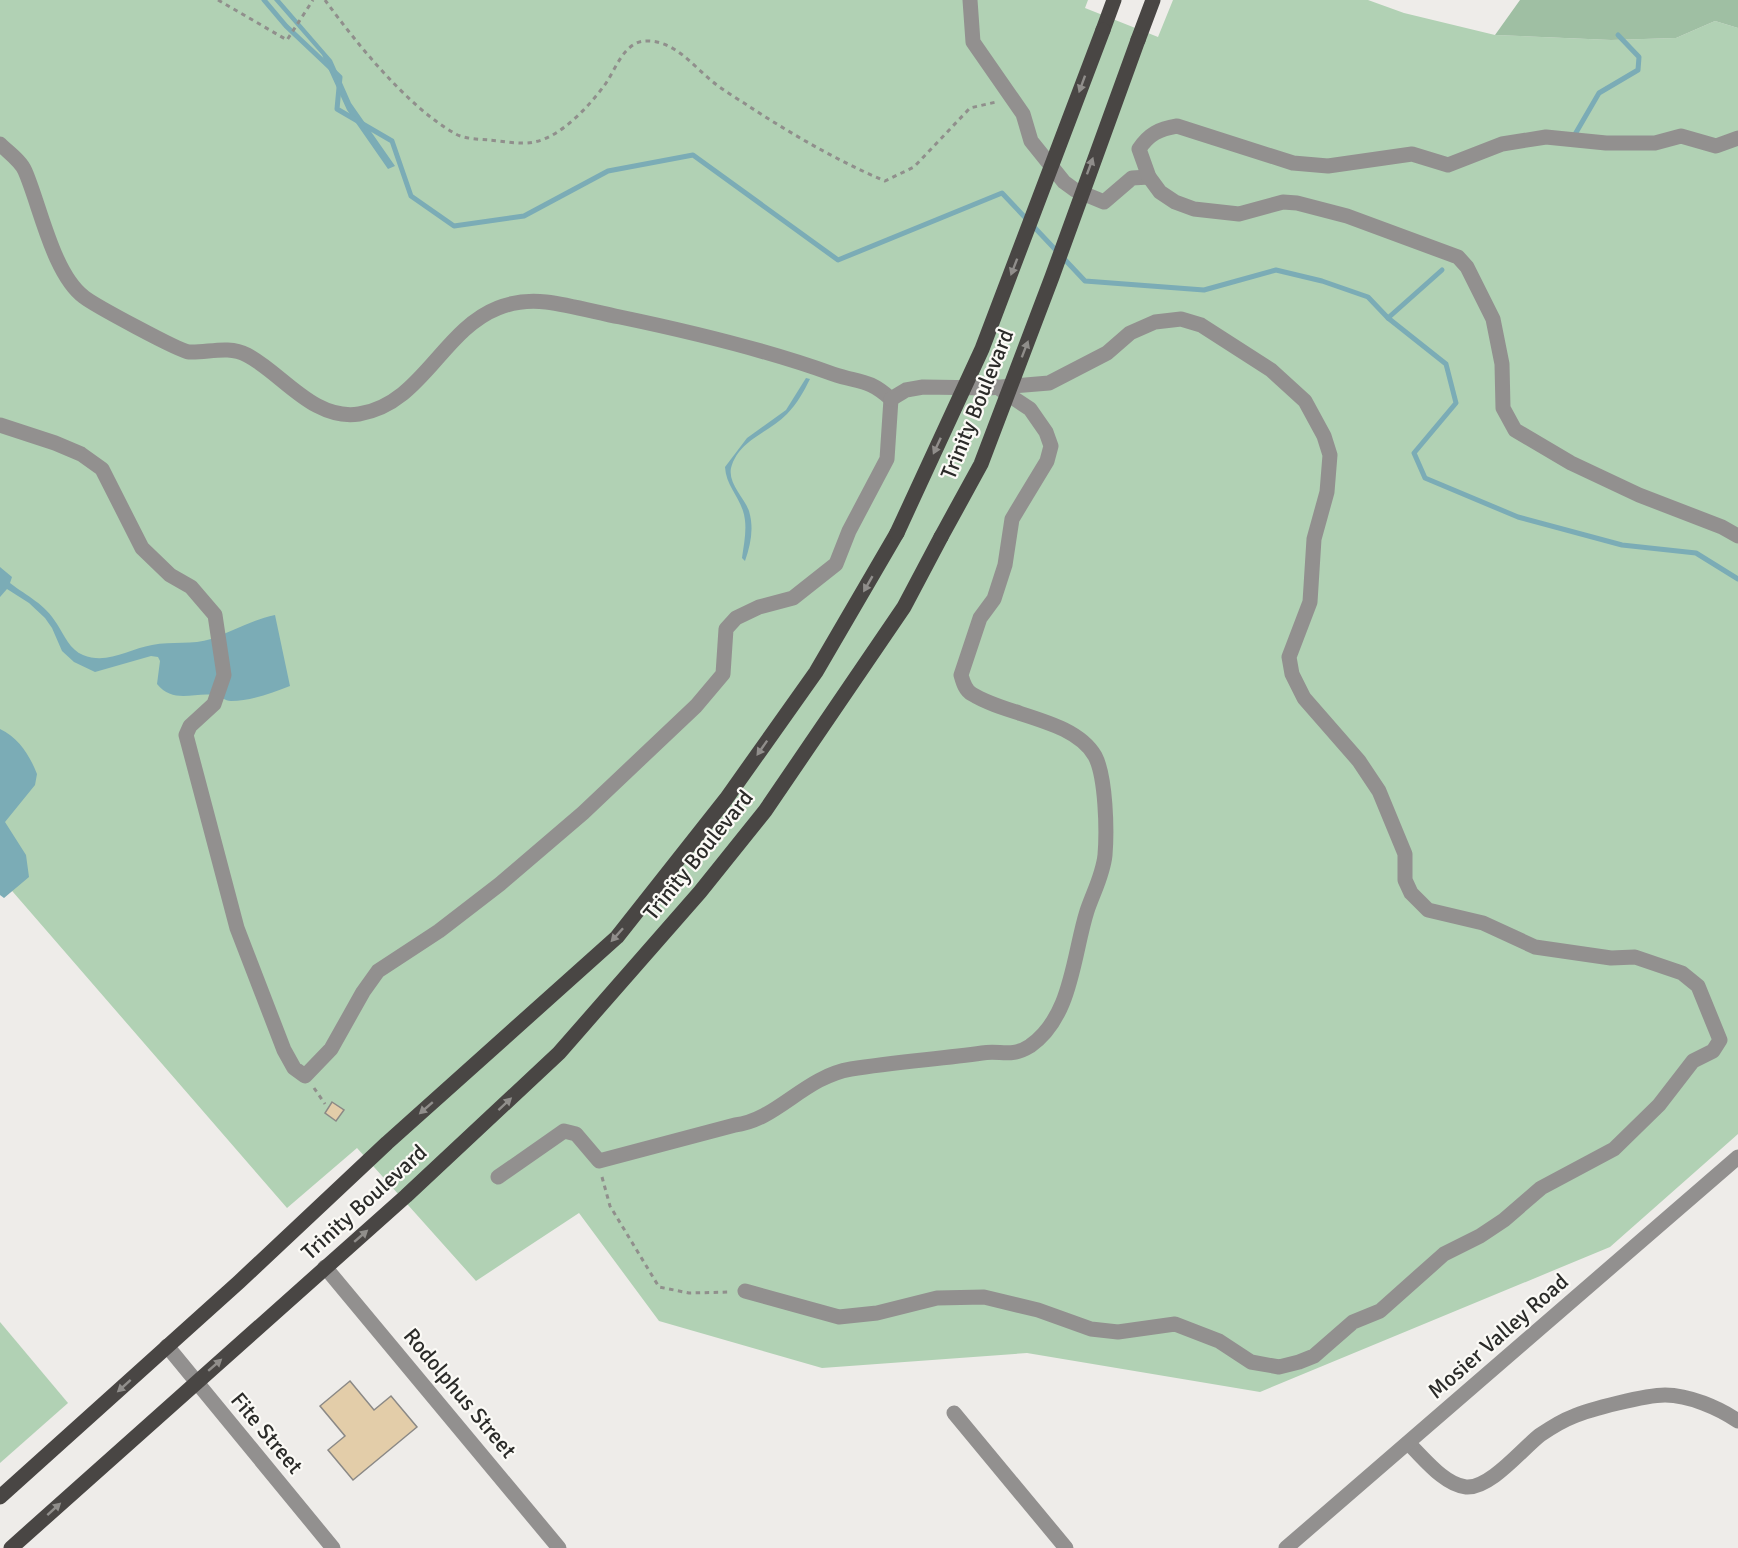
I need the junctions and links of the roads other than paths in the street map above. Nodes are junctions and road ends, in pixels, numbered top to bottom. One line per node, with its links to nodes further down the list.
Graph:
1 (970, 0): 6 (street)
2 (1114, 0): 15 (main road, Trinity Boulevard, one-way to 15, bridge)
3 (1153, 0): 13 (main road, Trinity Boulevard, one-way to 3, bridge)
4 (1738, 138): 6 (street)
5 (0, 144): 8 (street)
6 (1149, 177): 10 (street)
7 (997, 387): 8 (street); 12 (street); 14 (street)
8 (891, 399): 9 (street)
9 (0, 425)
10 (1738, 536)
11 (1738, 1157): 19 (street, Mosier Valley Road)
12 (498, 1178)
13 (325, 1267): 16 (main road, Trinity Boulevard, one-way to 13); 23 (street, Rodolphus Street)
14 (745, 1291)
15 (167, 1346): 16 (street, Fite Street); 20 (main road, Trinity Boulevard, one-way to 20)
16 (195, 1382): 21 (main road, Trinity Boulevard, one-way to 16); 22 (street, Fite Street)
17 (954, 1413): 24 (street)
18 (1738, 1421): 19 (street)
19 (1408, 1443): 25 (street, Mosier Valley Road)
20 (0, 1497)
21 (10, 1548)
22 (333, 1548)
23 (560, 1548)
24 (1066, 1548)
25 (1286, 1548)

